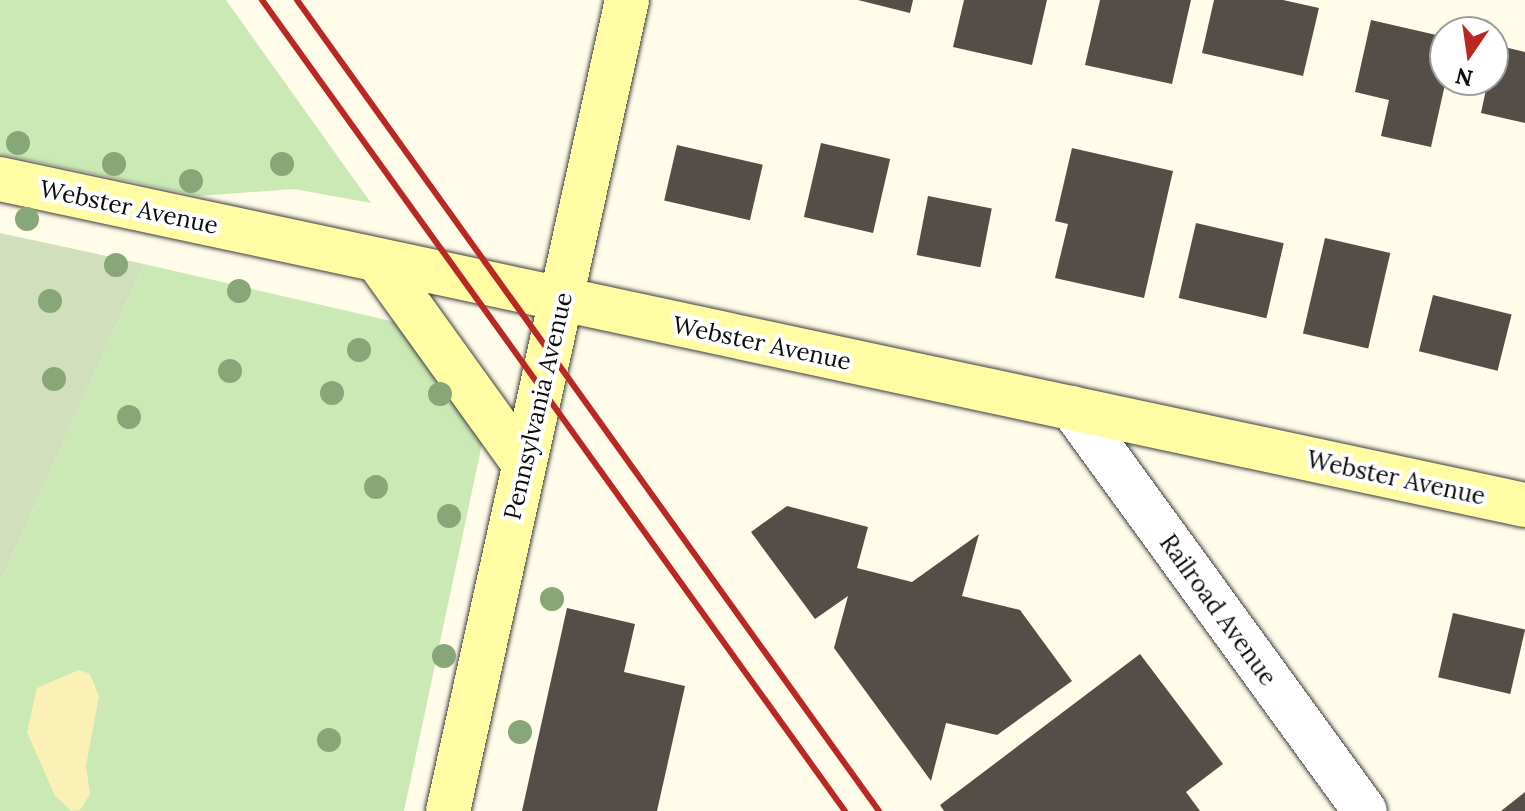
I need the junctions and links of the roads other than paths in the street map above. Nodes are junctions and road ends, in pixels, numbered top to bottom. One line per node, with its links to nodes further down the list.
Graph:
1 (627, 0): 4 (street, Pennsylvania Avenue)
2 (0, 179): 3 (street, Webster Avenue)
3 (378, 261): 4 (street, Webster Avenue); 6 (street)
4 (562, 300): 5 (street, Webster Avenue); 6 (street, Pennsylvania Avenue)
5 (1072, 408): 7 (street, Webster Avenue); 9 (street, Railroad Avenue)
6 (524, 464): 8 (street, Pennsylvania Avenue)
7 (1525, 505)
8 (448, 811)
9 (1365, 811)

